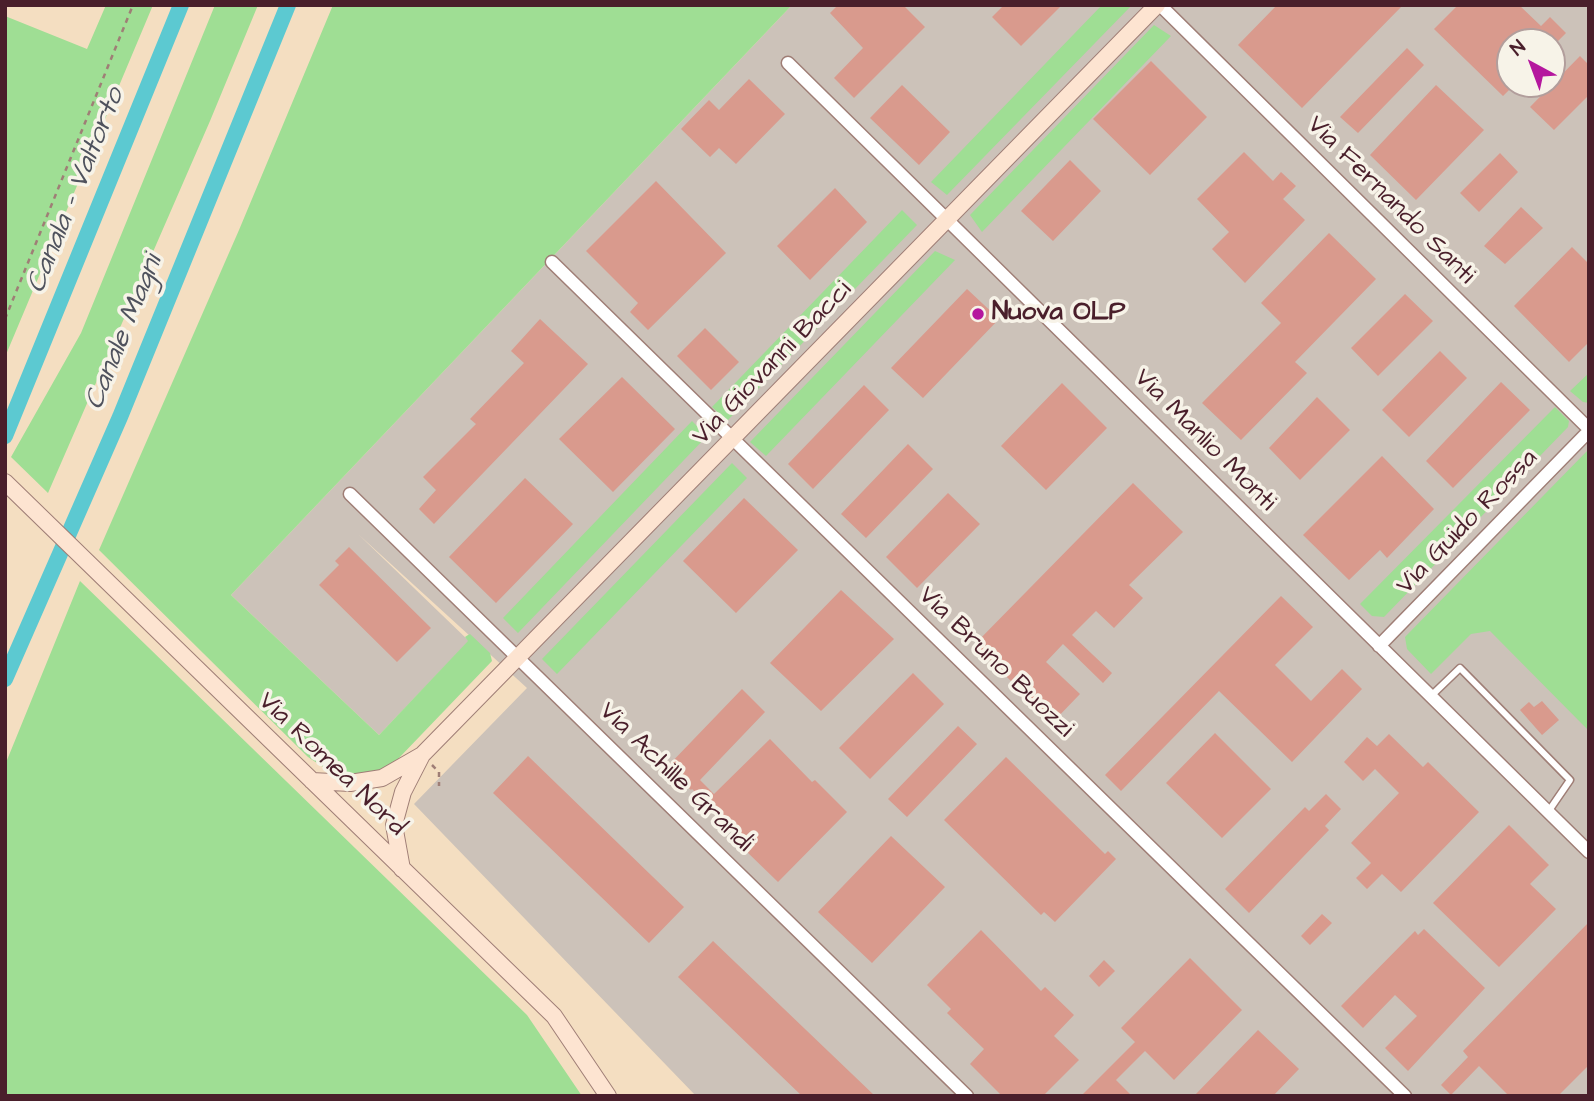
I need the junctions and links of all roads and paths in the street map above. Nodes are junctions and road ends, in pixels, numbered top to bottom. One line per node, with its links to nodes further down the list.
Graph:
1 (133, 5): 6 (path)
2 (1158, 5): 4 (main road, Via Giovanni Bacci); 7 (street, Via Fernando Santi)
3 (788, 63): 4 (street, Via Manlio Monti)
4 (947, 220): 8 (main road, Via Giovanni Bacci); 11 (street, Via Manlio Monti)
5 (552, 262): 8 (street, Via Bruno Buozzi)
6 (5, 319)
7 (1589, 430): 11 (street, Via Guido Rossa)
8 (734, 439): 12 (main road, Via Giovanni Bacci); 22 (street, Via Bruno Buozzi)
9 (5, 482): 15 (main road, Via Romea Nord)
10 (350, 494): 12 (street, Via Achille Grandi)
11 (1379, 646): 13 (street, Via Manlio Monti)
12 (520, 658): 14 (main road, Via Giovanni Bacci); 21 (street, Via Achille Grandi)
13 (1431, 696): 17 (street, Via Manlio Monti); 17 (lane)
14 (422, 755): 15 (main road, Via Giovanni Bacci); 16 (path); 19 (main road, Via Giovanni Bacci)
15 (312, 781): 19 (main road, Via Romea Nord)
16 (439, 786)
17 (1548, 812): 18 (street, Via Manlio Monti)
18 (1589, 852)
19 (402, 869): 20 (main road, Via Romea Nord)
20 (608, 1096)
21 (967, 1096)
22 (1405, 1096)

